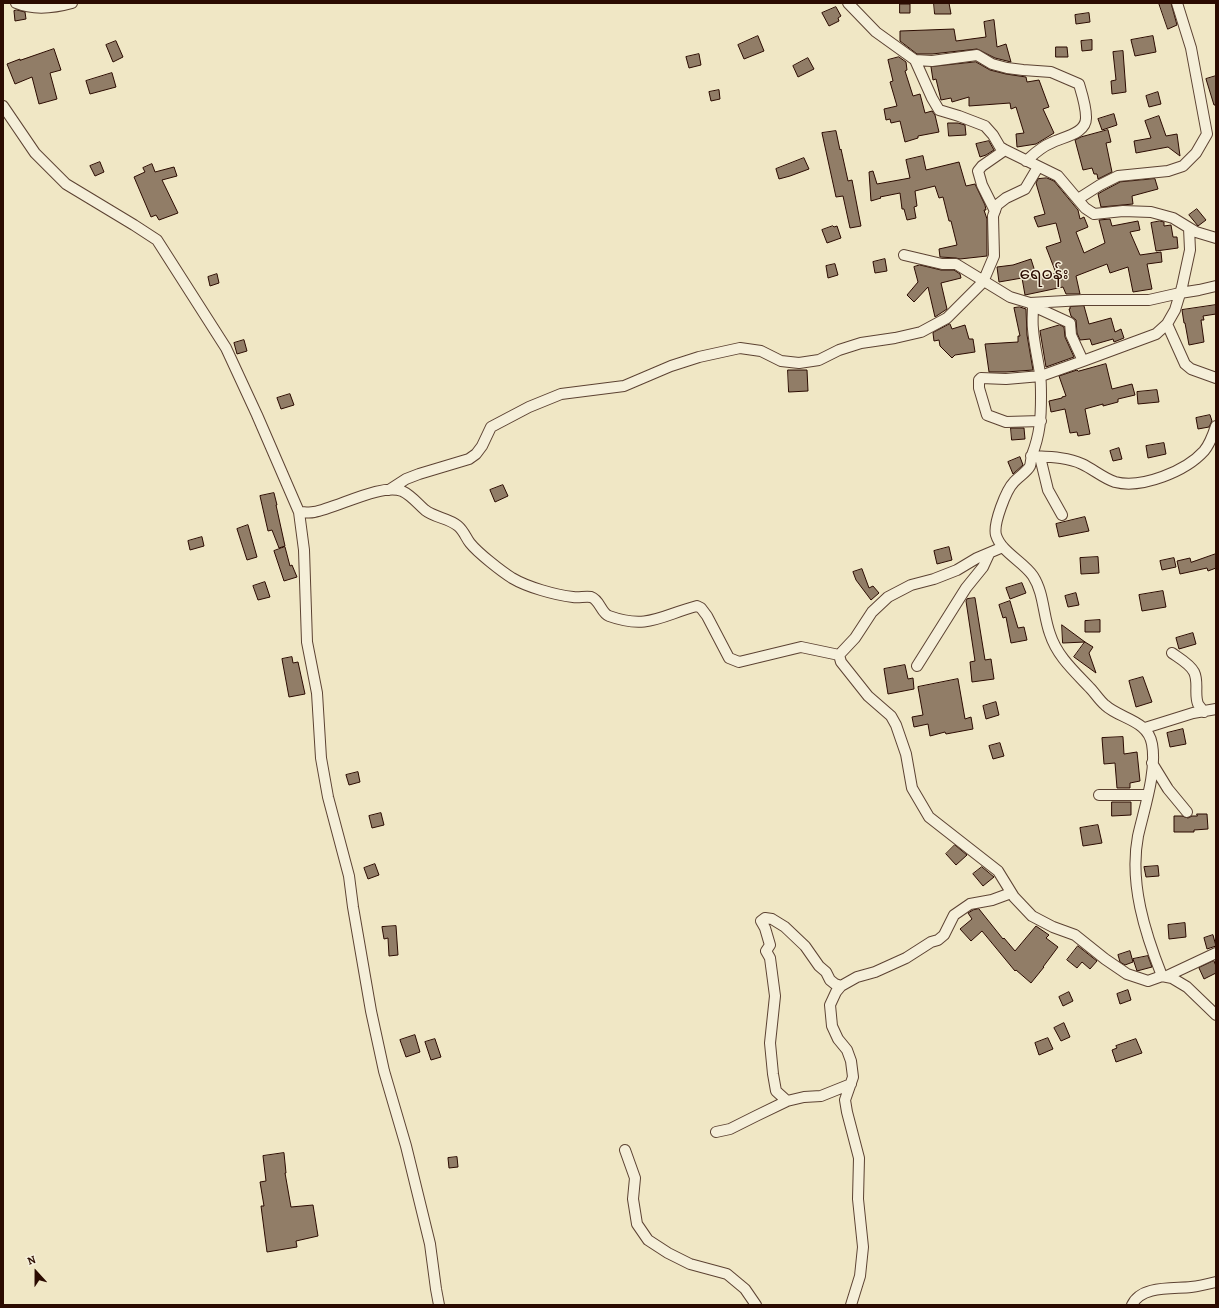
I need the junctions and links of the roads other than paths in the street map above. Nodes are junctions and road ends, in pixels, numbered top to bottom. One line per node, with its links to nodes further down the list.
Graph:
1 (16, 3): 2 (street)
2 (72, 3)
3 (848, 3): 5 (street)
4 (1177, 3): 10 (street)
5 (915, 60): 7 (street); 8 (street)
6 (3, 106): 27 (street)
7 (1005, 150): 8 (street); 11 (street)
8 (1026, 161): 9 (street)
9 (1038, 167): 10 (street); 11 (street)
10 (1078, 199): 12 (street)
11 (995, 211): 15 (street)
12 (1189, 228): 13 (street); 17 (street)
13 (1216, 238)
14 (904, 255): 15 (street)
15 (983, 282): 18 (street); 26 (street)
16 (1216, 286): 17 (street)
17 (1180, 293): 18 (street); 19 (street)
18 (1032, 305): 20 (street); 21 (street)
19 (1167, 324): 20 (street); 22 (street)
20 (1083, 361): 21 (street)
21 (1041, 376): 23 (street); 23 (street)
22 (1216, 378)
23 (1040, 421): 25 (street)
24 (1216, 426): 25 (street)
25 (1036, 456): 28 (street); 29 (street)
26 (389, 490): 27 (street); 32 (street)
27 (299, 512): 51 (street)
28 (1062, 516)
29 (1003, 547): 30 (street); 36 (street)
30 (989, 554): 32 (street); 33 (street)
31 (1172, 653): 35 (street)
32 (839, 655): 41 (street)
33 (917, 666)
34 (1216, 709): 35 (street)
35 (1204, 712): 36 (street)
36 (1145, 728): 37 (street)
37 (1152, 763): 39 (street); 40 (street)
38 (1099, 795): 39 (street)
39 (1148, 795): 43 (street)
40 (1187, 812)
41 (1011, 893): 43 (street); 44 (street)
42 (1216, 953): 43 (street)
43 (1165, 976): 45 (street)
44 (841, 986): 46 (street); 47 (street)
45 (1216, 1015)
46 (851, 1084): 47 (street); 53 (street)
47 (787, 1101): 48 (street)
48 (716, 1132)
49 (625, 1150): 52 (street)
50 (1216, 1282): 54 (street)
51 (439, 1305)
52 (756, 1305)
53 (851, 1305)
54 (1132, 1305)

